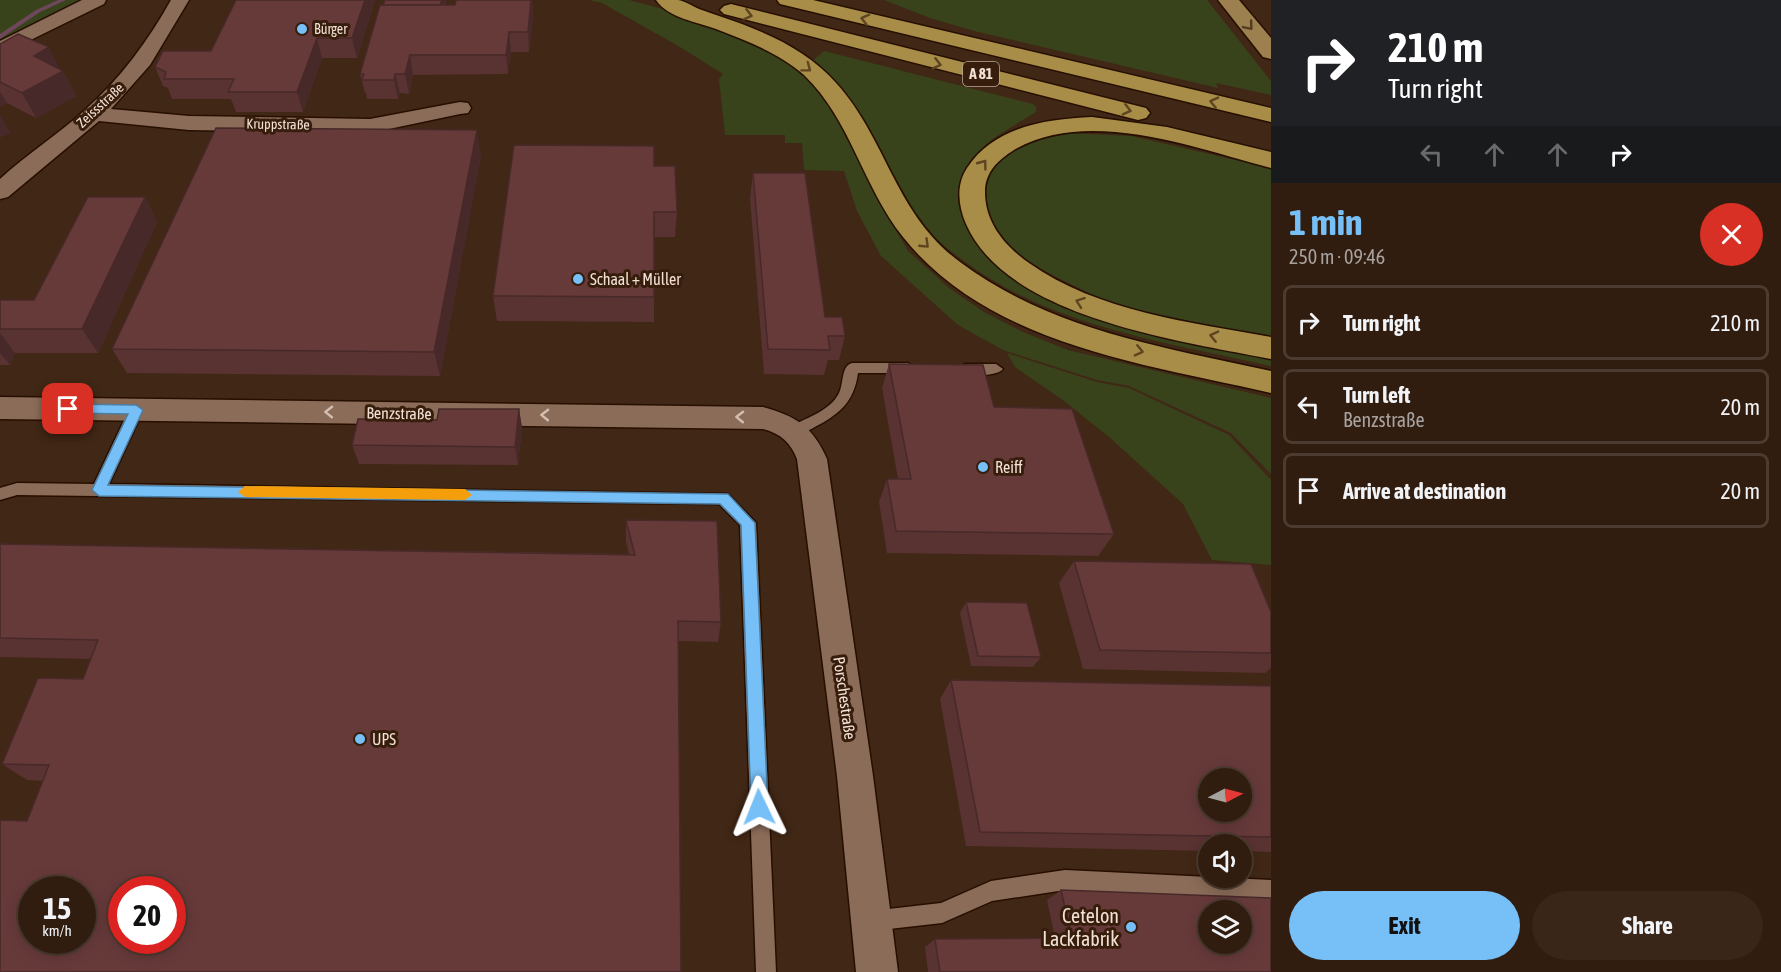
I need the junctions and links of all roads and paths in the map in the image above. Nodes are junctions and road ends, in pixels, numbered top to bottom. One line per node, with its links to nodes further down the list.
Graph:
1 (97, 0): 8 (street)
2 (180, 0): 12 (street, Zeissstraße)
3 (666, 0): 21 (highway, one-way to 21)
4 (692, 0): 14 (highway, A 81, one-way to 14)
5 (788, 0): 10 (highway, A 81, one-way to 5)
6 (875, 0): 10 (highway)
7 (1228, 0): 9 (main road, one-way to 9)
8 (0, 49)
9 (1271, 52)
10 (1003, 53): 13 (highway, A 81, one-way to 10)
11 (460, 108): 12 (street, Kruppstraße)
12 (94, 114): 16 (street, Zeissstraße)
13 (1271, 115)
14 (1271, 146)
15 (1271, 160): 17 (highway, one-way to 15)
16 (0, 192)
17 (1271, 348)
18 (924, 369): 24 (lane)
19 (948, 369): 20 (lane)
20 (996, 369)
21 (1271, 382)
22 (0, 408): 23 (street, Benzstraße)
23 (136, 410): 24 (street, Benzstraße, one-way to 23); 25 (lane)
24 (796, 430): 28 (street, Porschestraße)
25 (99, 490): 26 (lane); 29 (lane)
26 (0, 494)
27 (1271, 890): 28 (lane)
28 (871, 921): 30 (street, Porschestraße)
29 (766, 972)
30 (877, 972)

